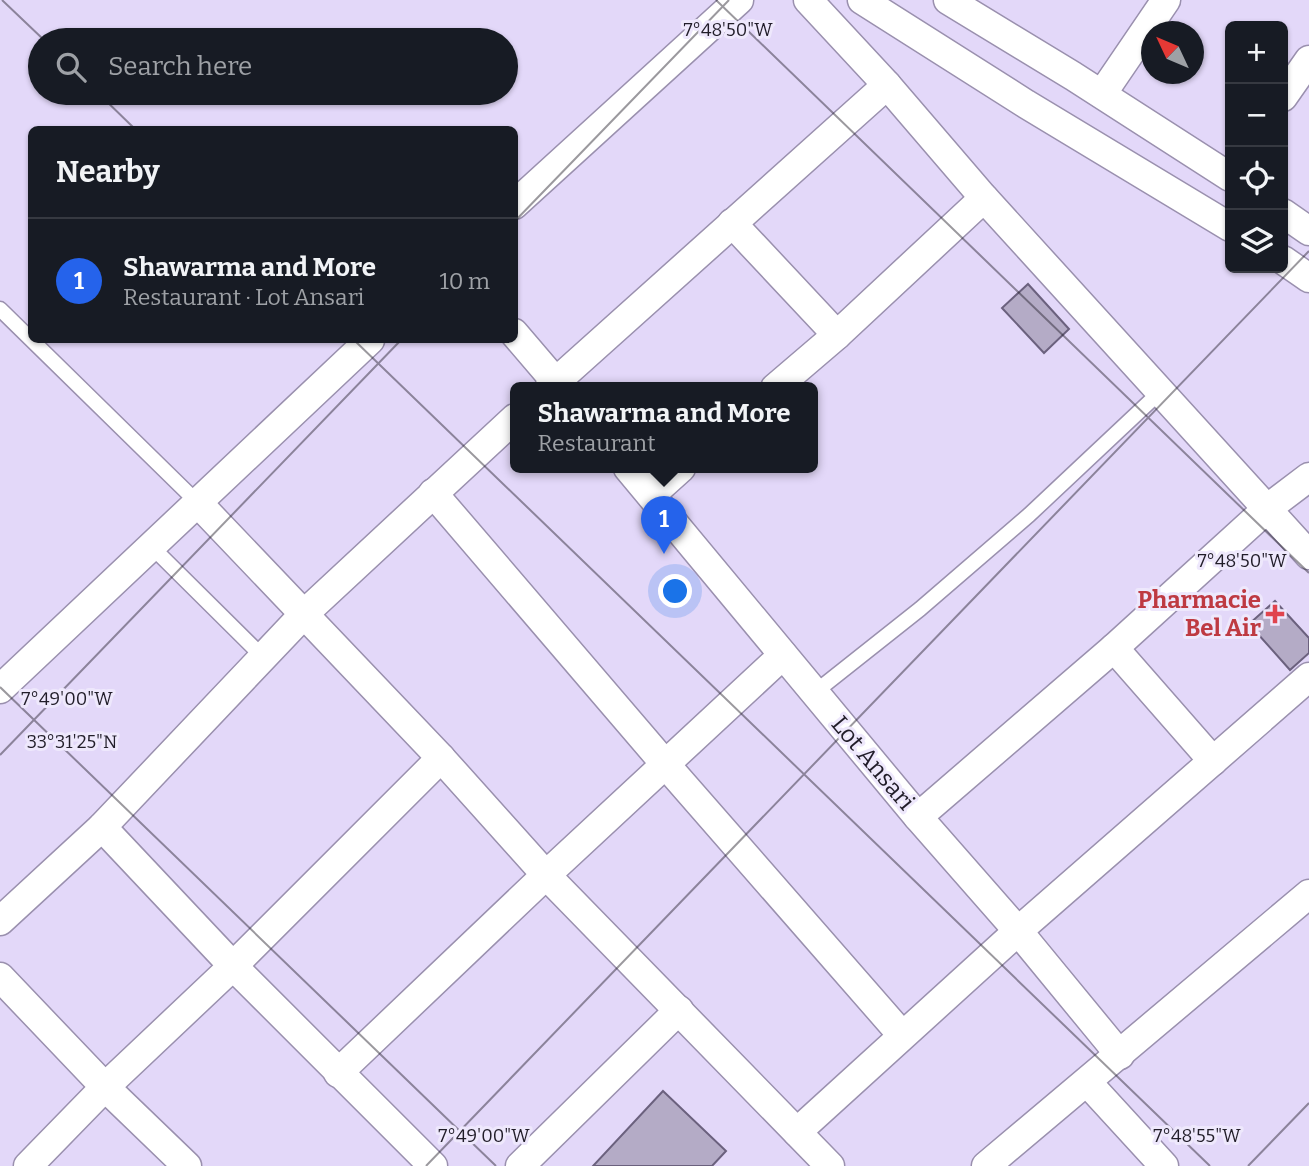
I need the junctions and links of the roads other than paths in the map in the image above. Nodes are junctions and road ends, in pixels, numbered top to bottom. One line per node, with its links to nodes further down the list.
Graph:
1 (739, 0): 12 (street)
2 (808, 0): 7 (street)
3 (862, 0): 15 (street)
4 (1166, 0): 9 (street)
5 (965, 4): 9 (street)
6 (1309, 60): 8 (street)
7 (887, 85): 11 (street); 14 (street)
8 (1288, 90)
9 (1102, 94): 10 (street)
10 (1225, 171)
11 (985, 198): 20 (street); 28 (street)
12 (518, 201)
13 (1288, 216): 16 (street)
14 (732, 223): 20 (street); 26 (street)
15 (1225, 224)
16 (1309, 231)
17 (1288, 263): 18 (street)
18 (1309, 278)
19 (0, 309): 21 (lane)
20 (837, 335): 27 (street)
21 (28, 336)
22 (518, 338): 25 (street)
23 (35, 343): 35 (lane)
24 (367, 343): 35 (street)
25 (552, 382)
26 (559, 382)
27 (782, 382)
28 (1161, 391): 36 (street); 45 (lane)
29 (510, 423): 33 (street)
30 (632, 473): 34 (street, Lot Ansari)
31 (675, 473): 34 (street)
32 (1309, 477): 36 (street)
33 (433, 494): 39 (street); 48 (street)
34 (650, 495): 41 (street, Lot Ansari)
35 (197, 502): 37 (street); 39 (street)
36 (1268, 508): 38 (street); 40 (street)
37 (151, 546): 42 (lane); 44 (street)
38 (1309, 555)
39 (305, 613): 42 (street); 46 (street)
40 (1114, 648): 47 (street); 49 (street)
41 (783, 654): 45 (street, Lot Ansari); 48 (street)
42 (263, 657): 50 (street)
43 (1309, 677): 47 (street)
44 (0, 689)
45 (814, 693): 49 (street, Lot Ansari)
46 (441, 758): 51 (street); 55 (street)
47 (1213, 761): 54 (street)
48 (666, 765): 51 (street); 58 (street)
49 (918, 817): 54 (street, Lot Ansari)
50 (102, 827): 53 (street); 55 (street)
51 (546, 875): 57 (street); 60 (street)
52 (1309, 894): 59 (street)
53 (0, 921)
54 (1018, 931): 58 (street); 59 (street, Lot Ansari)
55 (233, 966): 60 (street); 62 (street)
56 (0, 977): 62 (street)
57 (679, 1010): 63 (street); 67 (street)
58 (902, 1035): 63 (street)
59 (1120, 1055): 61 (street)
60 (338, 1073): 66 (street)
61 (1087, 1082): 69 (street); 70 (street)
62 (105, 1087): 64 (street); 65 (street)
63 (797, 1132): 68 (street)
64 (29, 1166)
65 (187, 1166)
66 (433, 1166)
67 (520, 1166)
68 (830, 1166)
69 (986, 1166)
70 (1164, 1166)

